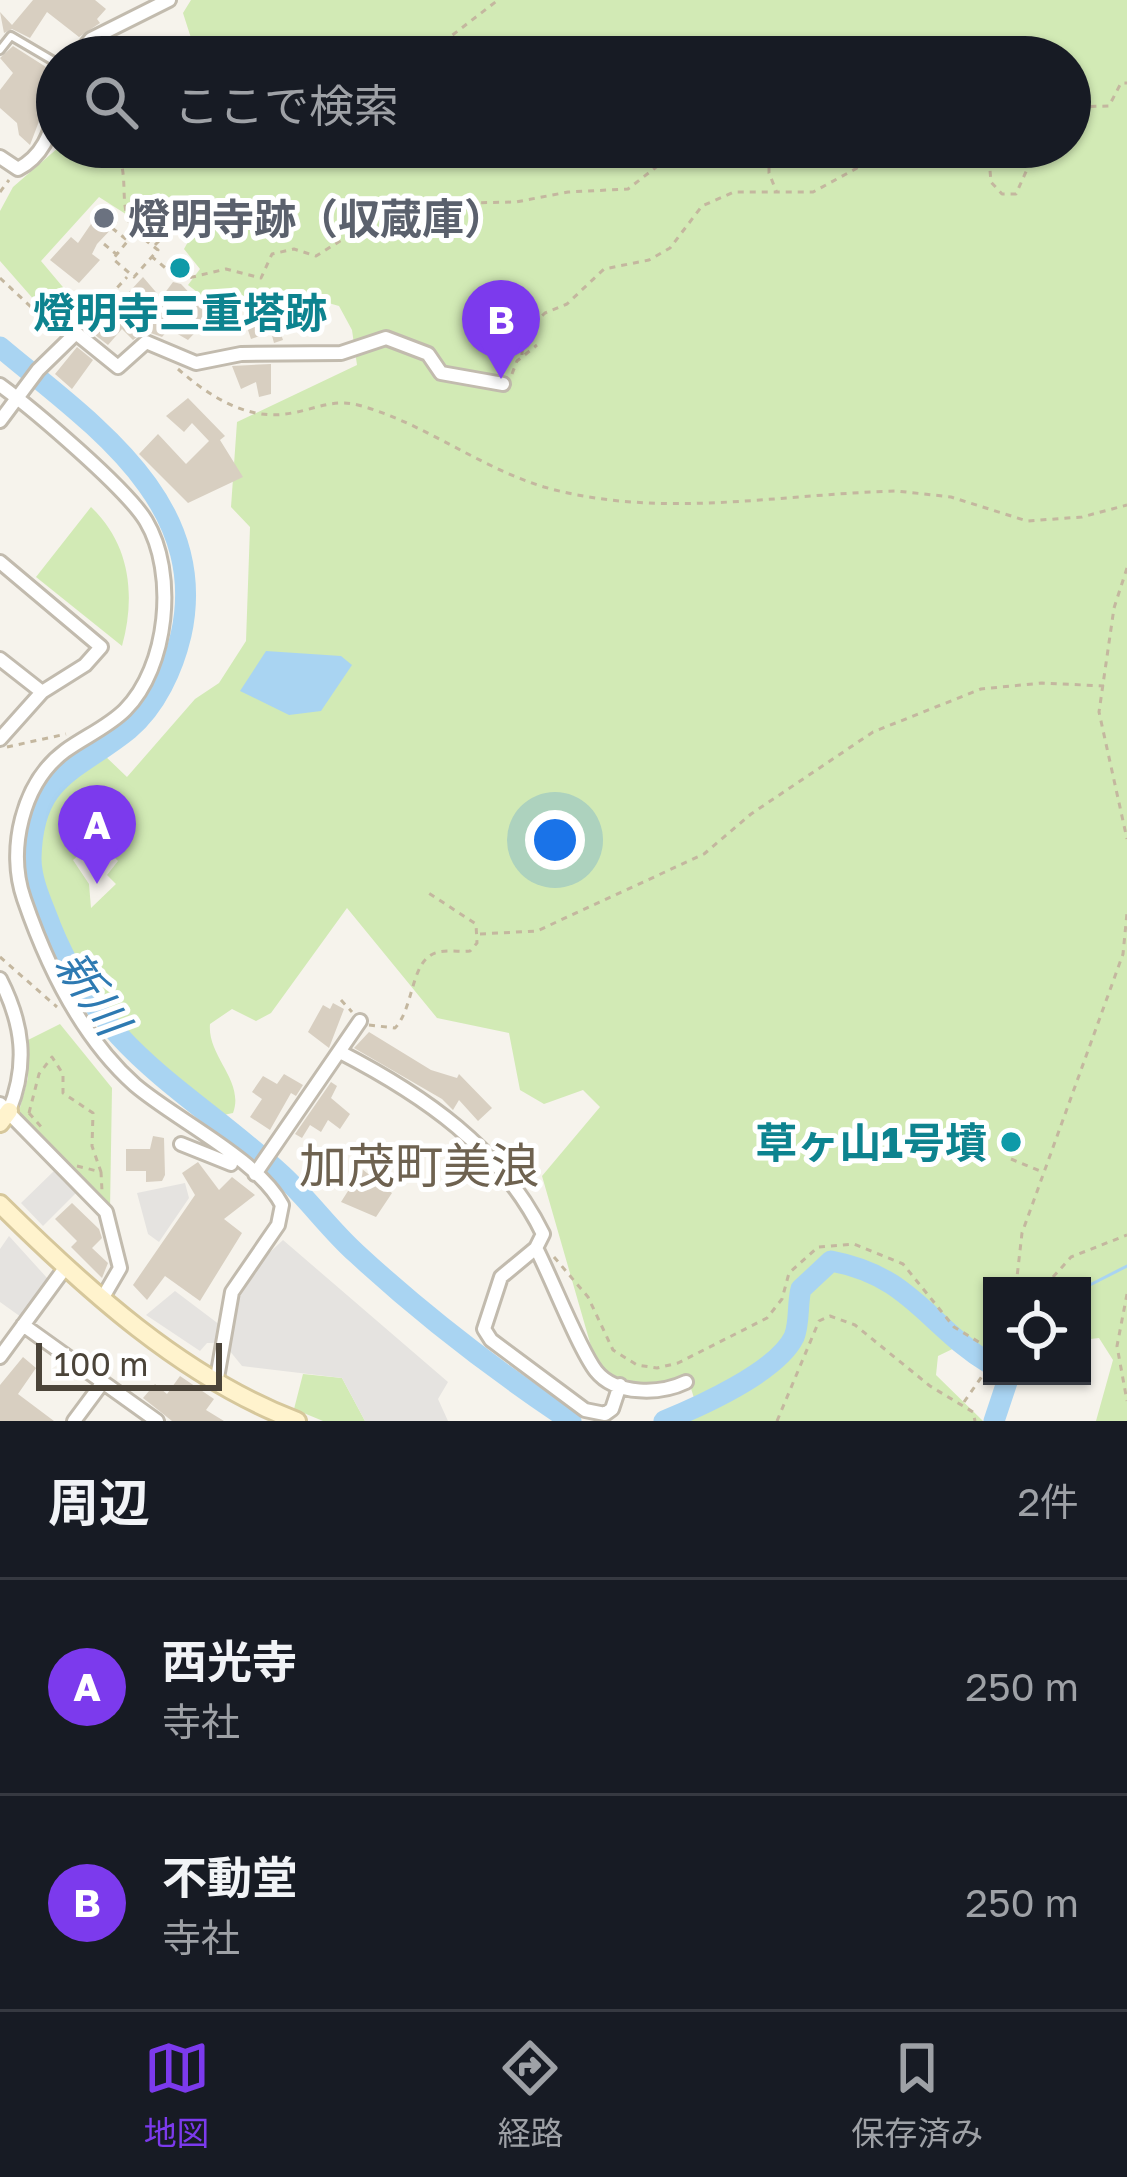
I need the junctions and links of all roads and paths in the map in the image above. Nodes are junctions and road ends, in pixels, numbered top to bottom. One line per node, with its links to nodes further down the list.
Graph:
1 (169, 0): 3 (street)
2 (498, 0): 6 (path)
3 (103, 34): 4 (street); 5 (path)
4 (101, 36)
5 (108, 36)
6 (451, 36)
7 (0, 50): 8 (lane)
8 (36, 51)
9 (1127, 83): 10 (path)
10 (1091, 107)
11 (36, 151): 19 (street)
12 (0, 157): 19 (street)
13 (122, 168): 23 (path)
14 (655, 168): 29 (path)
15 (769, 168): 21 (path)
16 (857, 168): 21 (path)
17 (990, 168): 18 (path)
18 (1028, 168)
19 (18, 169): 20 (path)
20 (0, 192)
21 (778, 194): 35 (path)
22 (112, 228): 25 (path)
23 (135, 232): 25 (path); 27 (path)
24 (164, 236): 27 (path)
25 (128, 241): 28 (path)
26 (104, 244): 28 (path)
27 (154, 246): 29 (path)
28 (117, 255): 30 (path)
29 (151, 256): 30 (path)
30 (130, 274): 32 (path)
31 (0, 278): 32 (path)
32 (71, 336): 34 (street); 38 (street)
33 (537, 345): 35 (path)
34 (165, 354): 36 (street); 40 (path)
35 (522, 355): 36 (path)
36 (503, 384)
37 (0, 385): 38 (street)
38 (23, 393): 39 (street); 62 (street)
39 (0, 422)
40 (1127, 505)
41 (0, 562): 45 (street)
42 (1127, 568): 44 (path)
43 (0, 659): 45 (street)
44 (1104, 686): 48 (path); 51 (path)
45 (42, 692): 47 (street)
46 (77, 731): 47 (path)
47 (0, 741)
48 (1127, 838)
49 (427, 892): 51 (path)
50 (1127, 913): 63 (path)
51 (480, 934): 56 (path)
52 (0, 958): 55 (path)
53 (0, 979): 58 (street)
54 (340, 1000): 56 (path)
55 (62, 1011)
56 (360, 1021): 57 (street)
57 (340, 1052): 62 (street); 66 (street)
58 (3, 1113): 73 (street)
59 (29, 1113): 64 (path)
60 (182, 1144): 62 (street)
61 (1011, 1159): 63 (path)
62 (252, 1170): 78 (street)
63 (1042, 1171): 70 (path)
64 (101, 1172)
65 (0, 1204): 69 (street)
66 (543, 1234): 68 (street); 75 (path)
67 (1127, 1235): 71 (path)
68 (536, 1248): 81 (street); 81 (street)
69 (65, 1268): 73 (street); 74 (street)
70 (1017, 1277)
71 (1053, 1277)
72 (1127, 1294): 82 (path)
73 (102, 1299): 78 (street)
74 (23, 1325): 76 (street); 79 (street)
75 (983, 1345)
76 (0, 1357)
77 (983, 1375): 83 (path)
78 (217, 1378): 84 (street)
79 (103, 1382): 85 (street); 86 (street)
80 (686, 1382): 81 (street)
81 (620, 1385)
82 (1127, 1401)
83 (963, 1404): 87 (path); 88 (path)
84 (289, 1420)
85 (74, 1421)
86 (157, 1421)
87 (777, 1421)
88 (975, 1421)

